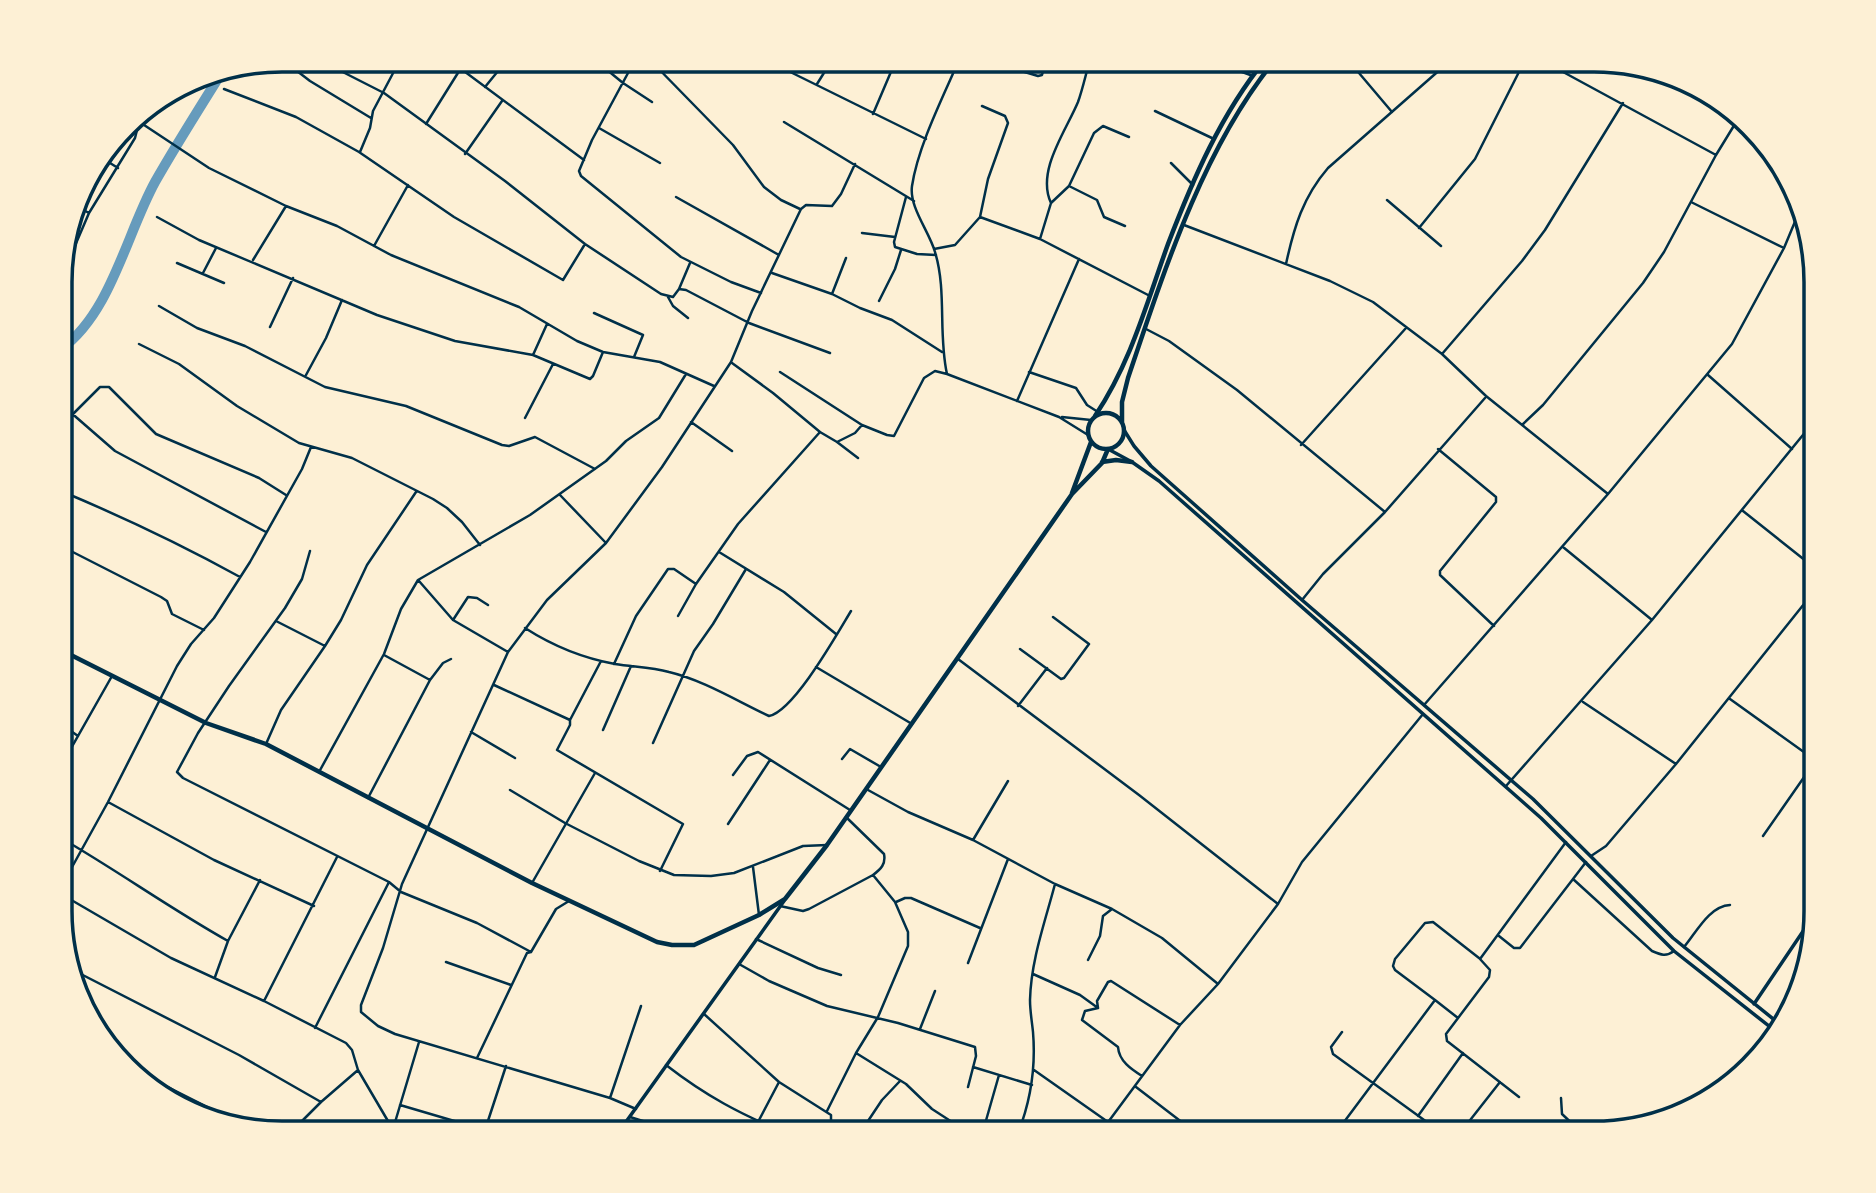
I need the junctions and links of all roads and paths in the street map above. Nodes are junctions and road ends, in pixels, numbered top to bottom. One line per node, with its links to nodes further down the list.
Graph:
1 (298, 72): 37 (street)
2 (343, 72): 29 (street)
3 (394, 72): 29 (street)
4 (458, 72): 40 (street)
5 (466, 72): 27 (street)
6 (497, 72): 27 (street)
7 (609, 72): 25 (street)
8 (628, 72): 25 (street)
9 (662, 72): 66 (street)
10 (790, 72): 26 (street)
11 (825, 72): 26 (street)
12 (891, 72): 36 (street)
13 (954, 72): 45 (street)
14 (1025, 72): 15 (street)
15 (1043, 72)
16 (1087, 72): 64 (street)
17 (1242, 72): 24 (street)
18 (1256, 72): 24 (main road)
19 (1267, 72): 72 (main road)
20 (1358, 72): 35 (street)
21 (1437, 72): 35 (street)
22 (1519, 72): 74 (street)
23 (1564, 72): 32 (street)
24 (1253, 76): 46 (main road)
25 (622, 83): 31 (street); 42 (street)
26 (817, 85): 36 (street)
27 (485, 87): 30 (street)
28 (224, 89): 47 (street)
29 (384, 93): 37 (street); 40 (street)
30 (502, 101): 48 (street); 50 (street)
31 (652, 102)
32 (1623, 103): 49 (street); 117 (street)
33 (982, 106): 70 (street)
34 (1155, 111): 46 (street)
35 (1392, 112): 93 (street)
36 (873, 114): 45 (street)
37 (371, 118): 47 (street)
38 (784, 122): 54 (street)
39 (143, 124): 65 (street)
40 (426, 124): 48 (street)
41 (1734, 125): 49 (street)
42 (599, 128): 50 (street); 52 (street)
43 (137, 130): 55 (street)
44 (1129, 137): 58 (street)
45 (926, 139): 62 (street)
46 (1214, 139): 57 (main road)
47 (359, 152): 56 (street)
48 (465, 154): 78 (street)
49 (1716, 155): 63 (street)
50 (584, 160): 91 (street)
51 (109, 163): 55 (street)
52 (660, 163)
53 (1171, 163): 57 (street)
54 (855, 164): 60 (street); 66 (street)
55 (118, 168): 68 (street)
56 (408, 185): 78 (street); 82 (street)
57 (1193, 185): 72 (main road)
58 (1069, 186): 64 (street); 73 (street)
59 (676, 197): 86 (street)
60 (906, 197): 62 (street); 76 (street)
61 (1387, 200): 74 (street)
62 (914, 201): 84 (street)
63 (1691, 202): 83 (street); 139 (street)
64 (1051, 203): 77 (street)
65 (286, 206): 82 (street); 90 (street)
66 (802, 209): 86 (street)
67 (84, 211): 68 (street)
68 (89, 213): 79 (street)
69 (157, 217): 81 (street)
70 (980, 217): 77 (street); 84 (street)
71 (1795, 222): 83 (street)
72 (1180, 224): 93 (street); 101 (main road); 112 (main road)
73 (1125, 226)
74 (1419, 228): 80 (street)
75 (862, 233): 76 (street)
76 (895, 237): 85 (street)
77 (1040, 239): 89 (street)
78 (585, 244): 102 (street)
79 (75, 245)
80 (1441, 246)
81 (217, 247): 90 (street); 95 (street)
82 (374, 247): 109 (street)
83 (1784, 248): 126 (street)
84 (934, 249): 87 (street)
85 (901, 250): 87 (street); 104 (street)
86 (779, 255): 94 (street)
87 (936, 255): 116 (street)
88 (846, 258): 100 (street)
89 (1080, 259): 101 (street); 123 (street)
90 (252, 261): 96 (street)
91 (691, 262): 98 (street); 99 (street)
92 (177, 263): 95 (street)
93 (1286, 264): 110 (street)
94 (771, 272): 99 (street); 100 (street)
95 (203, 273): 97 (street)
96 (293, 278): 103 (street); 111 (street)
97 (224, 284)
98 (679, 289): 102 (street); 108 (street)
99 (762, 294): 108 (street)
100 (832, 294): 116 (street)
101 (1150, 296): 133 (main road)
102 (668, 297): 107 (street)
103 (342, 300): 118 (street); 127 (street)
104 (879, 302)
105 (159, 306): 127 (street)
106 (594, 313): 119 (street)
107 (688, 318)
108 (749, 323): 115 (street); 120 (street)
109 (547, 324): 114 (street); 118 (street)
110 (1408, 326): 117 (street); 146 (street)
111 (270, 327)
112 (1145, 329): 137 (main road); 146 (street)
113 (139, 344): 147 (street)
114 (603, 352): 119 (street); 121 (street)
115 (830, 352)
116 (942, 352): 125 (street)
117 (1441, 354): 129 (street)
118 (533, 355): 121 (street)
119 (634, 357): 124 (street)
120 (731, 362): 128 (street); 141 (street)
121 (554, 364): 135 (street)
122 (780, 372): 138 (street)
123 (1029, 372): 130 (street); 133 (street)
124 (686, 374): 128 (street); 155 (street)
125 (947, 374): 130 (street); 138 (street)
126 (1708, 375): 150 (street); 160 (street)
127 (305, 376): 155 (street)
128 (714, 386): 136 (street)
129 (1486, 396): 139 (street); 149 (street)
130 (1017, 401): 134 (street)
131 (72, 414): 158 (street)
132 (72, 416): 164 (street)
133 (1095, 416): 134 (street); 137 (main road); 142 (main road)
134 (1059, 417): 142 (street)
135 (525, 418)
136 (691, 422): 151 (street); 165 (street)
137 (1122, 422): 140 (main road)
138 (862, 425): 145 (street)
139 (1522, 425): 160 (street)
140 (1124, 430): 148 (main road); 176 (street)
141 (820, 432): 145 (street); 169 (street)
142 (1088, 435): 144 (main road)
143 (1804, 435): 150 (street)
144 (1091, 441): 148 (main road); 157 (main road)
145 (837, 442): 152 (street)
146 (1301, 445): 163 (street)
147 (311, 447): 156 (street); 158 (street)
148 (1108, 449): 153 (street); 154 (main road)
149 (1438, 449): 163 (street); 185 (street)
150 (1793, 450): 162 (street)
151 (732, 452)
152 (858, 458)
153 (1132, 462): 154 (main road); 210 (street)
154 (1101, 463): 157 (main road)
155 (595, 469): 159 (street)
156 (416, 492): 166 (street); 189 (street)
157 (1072, 494): 194 (main road)
158 (286, 495): 164 (street)
159 (560, 495): 165 (street); 166 (street)
160 (1608, 495): 167 (street)
161 (72, 496): 173 (street)
162 (1743, 511): 171 (street); 183 (street)
163 (1385, 512): 176 (street)
164 (266, 532): 173 (street)
165 (606, 543): 186 (street)
166 (480, 545): 174 (street)
167 (1563, 546): 183 (street); 185 (street)
168 (310, 551): 184 (street)
169 (718, 551): 172 (street); 175 (street)
170 (72, 552): 187 (street)
171 (1804, 559)
172 (746, 569): 188 (street); 201 (street)
173 (240, 577): 187 (street)
174 (418, 580): 182 (street); 192 (street)
175 (696, 584): 180 (street); 197 (street)
176 (1302, 600): 208 (street)
177 (1804, 604): 206 (street)
178 (488, 605): 182 (street)
179 (851, 611): 188 (street)
180 (678, 616)
181 (1053, 617): 200 (street)
182 (453, 620): 191 (street)
183 (1652, 620): 207 (street)
184 (276, 621): 189 (street); 212 (street)
185 (1494, 625): 208 (street)
186 (525, 628): 191 (street); 196 (street)
187 (204, 630): 205 (street)
188 (836, 634): 199 (street)
189 (325, 646): 219 (street)
190 (1020, 649): 200 (street)
191 (508, 652): 204 (street)
192 (384, 654): 203 (street); 227 (street)
193 (72, 656): 202 (main road)
194 (957, 658): 209 (street); 213 (main road)
195 (451, 659): 203 (street)
196 (601, 661): 197 (street); 211 (street)
197 (614, 664): 198 (street)
198 (631, 666): 201 (street); 214 (street)
199 (816, 667): 201 (street); 213 (street)
200 (1047, 668): 209 (street)
201 (681, 675): 218 (street)
202 (112, 676): 205 (main road); 217 (street)
203 (430, 680): 236 (street)
204 (494, 685): 211 (street); 216 (street)
205 (159, 699): 212 (main road); 237 (street)
206 (1730, 699): 221 (street); 225 (street)
207 (1583, 702): 225 (street); 231 (street)
208 (1424, 705): 231 (street)
209 (1018, 706): 267 (street)
210 (1423, 714): 233 (street); 267 (street)
211 (570, 720): 228 (street)
212 (206, 723): 219 (main road); 250 (street)
213 (912, 724): 226 (main road)
214 (603, 730)
215 (72, 732): 217 (street)
216 (471, 732): 222 (street); 242 (street)
217 (78, 736): 220 (street)
218 (653, 743)
219 (266, 744): 227 (main road)
220 (72, 747)
221 (1804, 751)
222 (515, 758)
223 (842, 759): 226 (street)
224 (770, 761): 229 (street); 238 (street); 241 (street)
225 (1676, 764): 249 (street)
226 (881, 767): 234 (main road)
227 (319, 772): 236 (main road)
228 (595, 773): 240 (street); 255 (street)
229 (733, 775)
230 (1804, 777): 243 (street)
231 (1511, 779): 233 (street); 249 (street)
232 (1008, 782): 244 (street)
233 (1506, 786): 245 (street)
234 (865, 789): 238 (main road); 244 (street)
235 (510, 790): 240 (street)
236 (368, 798): 242 (main road)
237 (108, 802): 248 (street); 258 (street)
238 (850, 810): 239 (main road)
239 (846, 817): 247 (main road); 256 (street)
240 (565, 823): 255 (street); 260 (street)
241 (728, 824)
242 (428, 828): 260 (main road); 262 (street)
243 (1762, 836)
244 (973, 840): 251 (street)
245 (1566, 842): 252 (street); 275 (street)
246 (72, 844): 248 (street)
247 (827, 845): 253 (street); 263 (main road)
248 (83, 851): 254 (street); 277 (street)
249 (1591, 856): 278 (street)
250 (337, 857): 259 (street); 269 (street)
251 (1008, 859): 261 (street); 273 (street)
252 (1586, 862): 257 (street); 279 (street)
253 (753, 867): 255 (street); 272 (street)
254 (72, 869)
255 (660, 871)
256 (873, 875): 266 (street); 270 (street)
257 (1573, 879): 275 (street); 279 (street)
258 (260, 880): 269 (street); 277 (street)
259 (389, 882): 262 (street); 304 (street)
260 (532, 883): 265 (main road)
261 (1055, 884): 271 (street); 286 (street)
262 (401, 892): 280 (street); 307 (street)
263 (785, 899): 270 (street); 272 (main road)
264 (72, 900): 289 (street)
265 (569, 901): 272 (main road); 280 (street)
266 (895, 902): 273 (street); 299 (street)
267 (1278, 904): 290 (street)
268 (1730, 905): 278 (street)
269 (314, 906): 294 (street)
270 (780, 906): 276 (street)
271 (1112, 909): 282 (street); 290 (street)
272 (759, 915)
273 (980, 928): 284 (street)
274 (1803, 931): 295 (street)
275 (1498, 935): 281 (street)
276 (756, 939): 285 (street); 288 (street)
277 (228, 941): 289 (street)
278 (1684, 947): 295 (street)
279 (1674, 951): 303 (street)
280 (531, 952): 291 (street)
281 (1480, 958): 293 (street); 300 (street)
282 (1088, 960)
283 (446, 962): 291 (street)
284 (968, 963)
285 (739, 964): 298 (street); 299 (street)
286 (1033, 974): 297 (street); 314 (street)
287 (82, 975): 329 (street)
288 (841, 975)
289 (215, 977): 294 (street)
290 (1218, 984): 302 (street)
291 (511, 985): 310 (street)
292 (935, 991): 305 (street)
293 (1435, 1000): 300 (street); 321 (street)
294 (264, 1001): 304 (street)
295 (1754, 1004): 301 (street)
296 (640, 1006): 327 (street)
297 (1098, 1008): 302 (street); 317 (street)
298 (703, 1013): 311 (street); 319 (street)
299 (878, 1017): 305 (street); 308 (street)
300 (1458, 1018): 309 (street)
301 (1774, 1020)
302 (1180, 1025): 317 (street)
303 (1770, 1027)
304 (315, 1028): 315 (street)
305 (920, 1029): 313 (street)
306 (1342, 1032): 321 (street)
307 (419, 1042): 310 (street); 330 (street)
308 (856, 1053): 318 (street); 333 (street)
309 (1463, 1053): 320 (street); 334 (street)
310 (477, 1058): 312 (street)
311 (666, 1065): 332 (street); 343 (street)
312 (506, 1066): 327 (street); 340 (street)
313 (973, 1067): 316 (street); 324 (street)
314 (1032, 1069): 323 (street); 350 (street)
315 (358, 1070): 329 (street); 337 (street)
316 (999, 1074): 323 (street); 348 (street)
317 (1143, 1077): 325 (street)
318 (900, 1081): 346 (street); 347 (street)
319 (779, 1082): 333 (street); 344 (street)
320 (1500, 1082): 326 (street); 355 (street)
321 (1373, 1083): 334 (street); 353 (street)
322 (164, 1085): 331 (street)
323 (1032, 1085): 349 (street)
324 (968, 1087)
325 (1136, 1087): 351 (street); 352 (street)
326 (1519, 1097)
327 (610, 1098): 332 (street)
328 (1561, 1098): 356 (street)
329 (321, 1102): 336 (street)
330 (400, 1105): 338 (street); 339 (street)
331 (209, 1108)
332 (636, 1109): 335 (street)
333 (827, 1111): 345 (street)
334 (1418, 1116): 354 (street)
335 (630, 1117): 341 (street); 342 (street)
336 (302, 1121)
337 (388, 1121)
338 (396, 1121)
339 (450, 1121)
340 (488, 1121)
341 (627, 1121)
342 (643, 1121)
343 (756, 1121)
344 (759, 1121)
345 (831, 1121)
346 (868, 1121)
347 (950, 1121)
348 (986, 1121)
349 (1023, 1121)
350 (1107, 1121)
351 (1109, 1121)
352 (1180, 1121)
353 (1344, 1121)
354 (1425, 1121)
355 (1469, 1121)
356 (1569, 1121)

